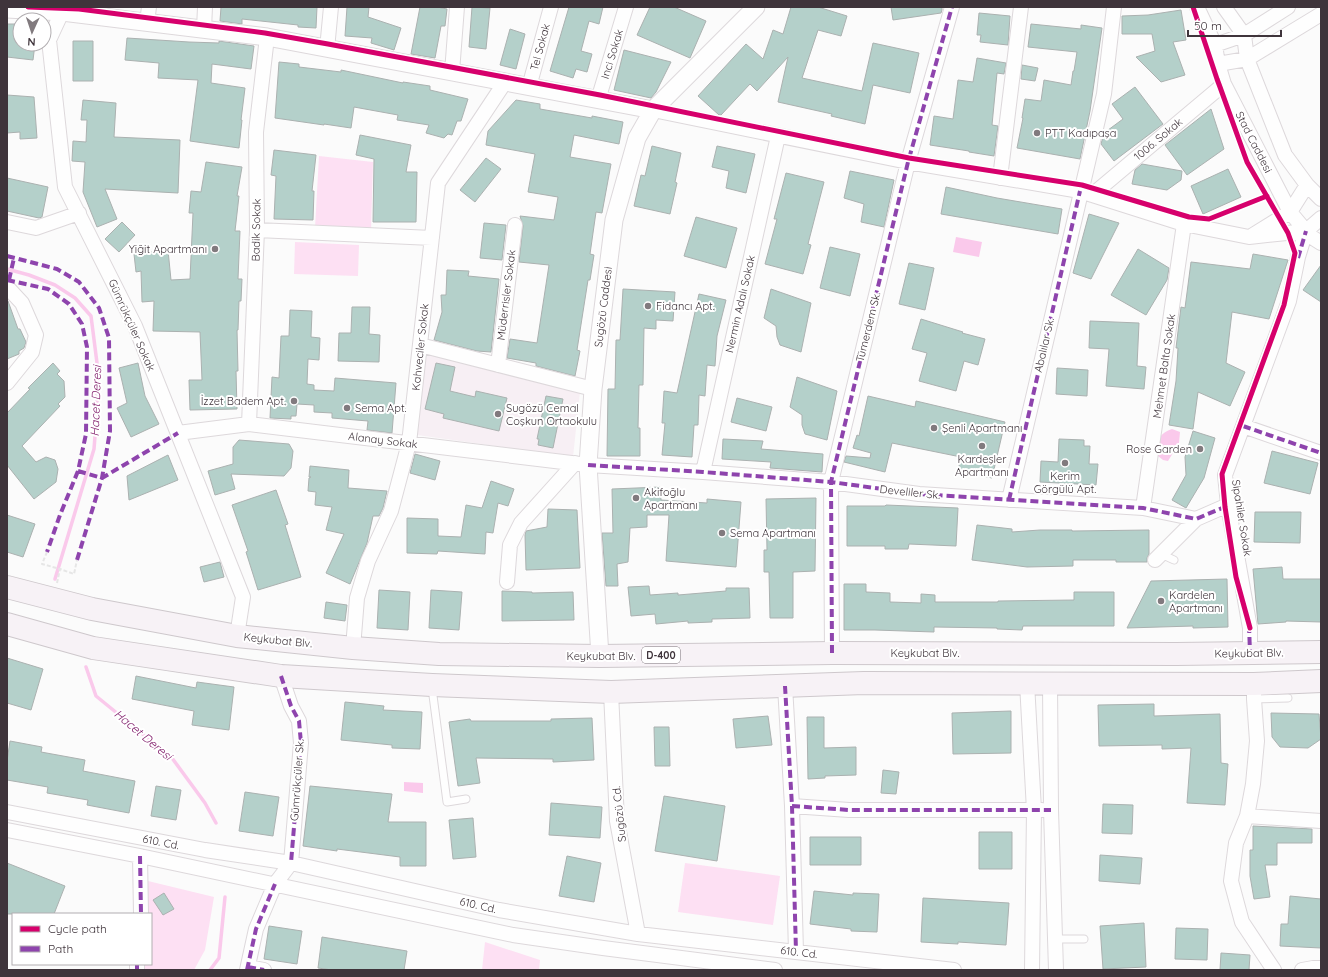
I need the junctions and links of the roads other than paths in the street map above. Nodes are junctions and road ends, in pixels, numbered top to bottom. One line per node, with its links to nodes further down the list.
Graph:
1 (205, 7): 17 (street)
2 (331, 7): 21 (street)
3 (457, 7): 24 (street)
4 (551, 7): 27 (street, Tel Sokak)
5 (626, 7): 28 (street, Inci Sokak)
6 (756, 7): 29 (street, Sugözü Caddesi)
7 (952, 7): 31 (street, Tümerdem Sk.)
8 (1021, 7): 32 (street)
9 (1114, 7): 34 (street, Abalılar Sk.)
10 (1224, 7): 18 (street, Stad Caddesi)
11 (1288, 7): 18 (street)
12 (1195, 8): 20 (street, Stad Caddesi)
13 (7, 9): 14 (street)
14 (73, 11): 16 (street); 37 (street, Gümrükçüler Sokak)
15 (1321, 14): 22 (street)
16 (148, 15): 17 (street)
17 (204, 29): 19 (street)
18 (1244, 35): 20 (street); 22 (street, Stad Caddesi)
19 (267, 37): 21 (street); 42 (street, Badik Sokak)
20 (1215, 45): 23 (street, Stad Caddesi)
21 (327, 48): 24 (street)
22 (1248, 59): 23 (street); 33 (street, Stad Caddesi)
23 (1218, 64): 26 (street, Stad Caddesi)
24 (452, 72): 25 (street)
25 (505, 82): 27 (street); 45 (street, Kahveciler Sokak)
26 (1224, 84): 34 (street, 1006. Sokak); 36 (street, Stad Caddesi)
27 (529, 87): 28 (street)
28 (598, 100): 29 (street)
29 (652, 110): 30 (street); 51 (street, Sugözü Caddesi)
30 (778, 136): 31 (street); 58 (street, Nermin Adalı Sokak)
31 (908, 162): 32 (street); 59 (street, Tümerdem Sk.)
32 (1000, 178): 34 (street)
33 (1307, 185): 35 (street, Stad Caddesi); 36 (street)
34 (1086, 193): 40 (street); 60 (street, Abalılar Sk.)
35 (1321, 199)
36 (1290, 212): 43 (street, Stad Caddesi); 44 (street)
37 (79, 213): 39 (street); 54 (street, Gümrükçüler Sokak)
38 (1321, 218): 43 (street)
39 (7, 222)
40 (1184, 224): 44 (street); 62 (street, Mehmet Balta Sokak)
41 (515, 225): 49 (street, Müderrisler Sokak)
42 (257, 230): 45 (street); 52 (street, Badik Sokak)
43 (1306, 231): 44 (street); 46 (street, Stad Caddesi); 53 (street, Sipahiler Sokak)
44 (1249, 237)
45 (432, 238): 48 (street, Kahveciler Sokak)
46 (1321, 243)
47 (7, 288): 50 (street)
48 (420, 345): 49 (street); 55 (street, Kahveciler Sokak)
49 (498, 365): 51 (street)
50 (7, 383)
51 (593, 389): 57 (street, Sugözü Caddesi)
52 (249, 424): 54 (street, Alanay Sokak); 55 (street, Alanay Sokak)
53 (1243, 426): 56 (street); 61 (street, Sipahiler Sokak)
54 (178, 433): 68 (street, Gümrükçüler Sokak)
55 (409, 443): 57 (street, Alanay Sokak); 70 (street, Kahveciler Sokak)
56 (1321, 453)
57 (581, 464): 58 (street, Develiler Sk.); 65 (street); 74 (street, Sugözü Caddesi)
58 (703, 472): 59 (street, Develiler Sk.)
59 (831, 482): 60 (street, Develiler Sk.); 72 (street, Tümerdem Sk.)
60 (1008, 500): 62 (street, Develiler Sk.)
61 (1228, 505): 63 (street); 73 (street, Sipahiler Sokak)
62 (1143, 508): 63 (street, Develiler Sk.)
63 (1196, 519): 64 (street)
64 (1163, 558)
65 (507, 582)
66 (7, 587): 68 (highway, Keykubat Blv. / D-400)
67 (7, 624): 75 (highway)
68 (237, 636): 70 (highway, Keykubat Blv. / D-400)
69 (1321, 637): 73 (highway)
70 (353, 648): 74 (highway, Keykubat Blv. / D-400)
71 (1321, 652): 73 (highway, Keykubat Blv. / D-400)
72 (832, 653): 73 (highway, Keykubat Blv. / D-400); 74 (highway, Keykubat Blv. / D-400)
73 (1250, 653)
74 (600, 656)
75 (281, 676): 79 (highway); 94 (street, Gümrükçüler Sk.)
76 (1321, 681): 83 (highway)
77 (1026, 683): 78 (highway); 80 (highway); 87 (street)
78 (1050, 683): 83 (highway); 88 (street)
79 (432, 685): 82 (highway); 85 (lane)
80 (785, 686): 82 (highway); 86 (street)
81 (1321, 689): 83 (highway)
82 (611, 692): 97 (street, Sugözü Cd.)
83 (1254, 692): 84 (lane); 90 (street)
84 (1288, 698)
85 (466, 800)
86 (792, 806): 87 (street); 100 (street)
87 (1034, 810): 88 (street); 106 (street)
88 (1051, 810): 98 (street)
89 (7, 812): 94 (street, 610. Cd.)
90 (1248, 816): 91 (street); 108 (street)
91 (1321, 821)
92 (7, 830): 93 (street, 610. Cd.)
93 (140, 856): 95 (street, 610. Cd.); 96 (street)
94 (291, 863): 95 (street); 97 (street, 610. Cd.)
95 (275, 884): 101 (street); 104 (street, 610. Cd.)
96 (141, 913)
97 (638, 934): 100 (street, 610. Cd.)
98 (1054, 939): 99 (lane); 107 (street)
99 (1084, 939)
100 (796, 952): 105 (street, 610. Cd.)
101 (248, 968): 103 (street)
102 (1321, 968): 109 (street)
103 (264, 970)
104 (775, 970)
105 (954, 970)
106 (1032, 970)
107 (1056, 970)
108 (1274, 970)
109 (1302, 970)

